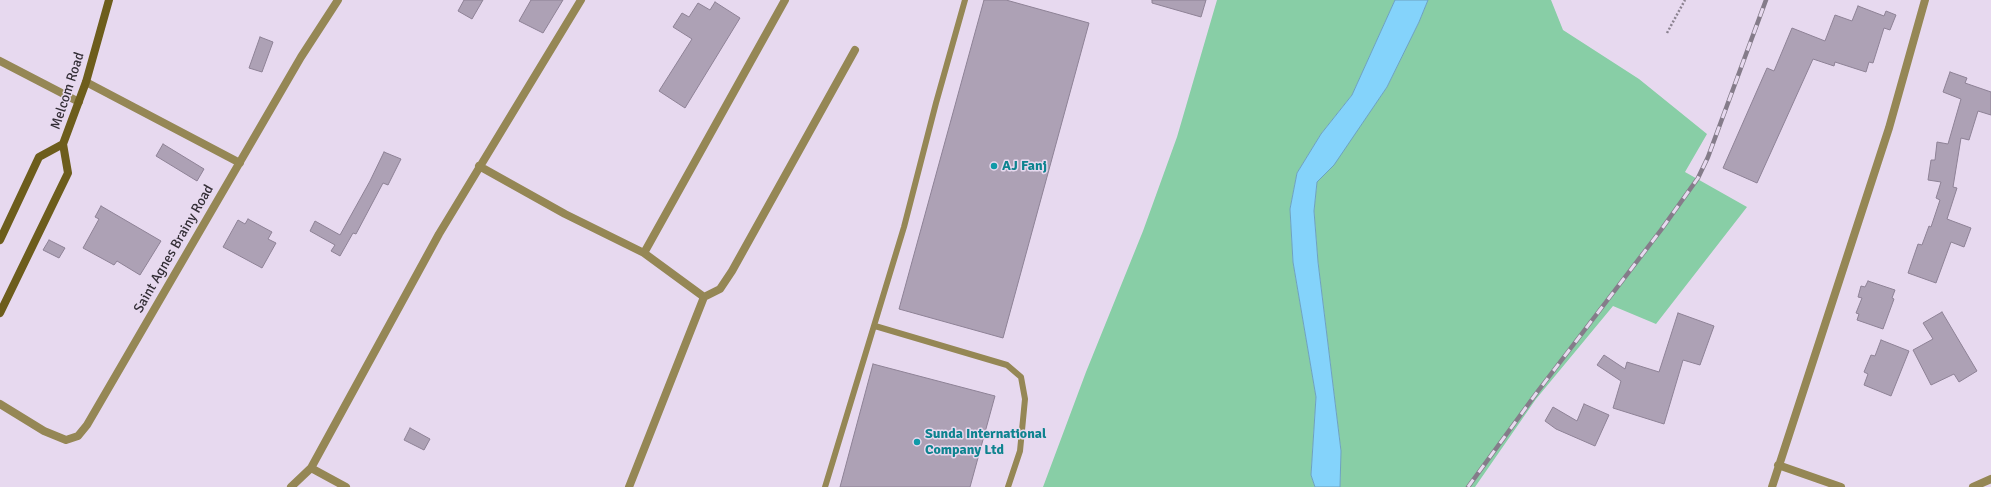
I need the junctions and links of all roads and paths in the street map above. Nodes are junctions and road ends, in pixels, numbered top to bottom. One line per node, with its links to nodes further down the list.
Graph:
1 (109, 0): 11 (main road, Melcom Road)
2 (338, 0): 14 (street, Saint Agnes Brainy Road)
3 (581, 0): 15 (street)
4 (785, 0): 17 (street)
5 (965, 0): 20 (lane)
6 (1685, 0): 8 (path)
7 (1925, 0): 22 (street)
8 (1667, 33)
9 (855, 50): 18 (street)
10 (0, 61): 12 (street)
11 (86, 82): 12 (main road, Melcom Road); 14 (street)
12 (79, 102): 13 (main road, Melcom Road)
13 (63, 144): 16 (main road, Melcom Road); 19 (main road)
14 (240, 163): 21 (street, Saint Agnes Brainy Road)
15 (479, 166): 17 (street); 23 (street)
16 (0, 240)
17 (644, 253): 18 (street)
18 (704, 297): 27 (street)
19 (0, 313)
20 (875, 326): 28 (lane); 29 (lane)
21 (0, 404)
22 (1778, 465): 30 (street); 31 (street)
23 (311, 468): 25 (street); 26 (street)
24 (1991, 479): 32 (street)
25 (291, 487)
26 (346, 487)
27 (629, 487)
28 (825, 487)
29 (1008, 487)
30 (1772, 487)
31 (1841, 487)
32 (1973, 487)

